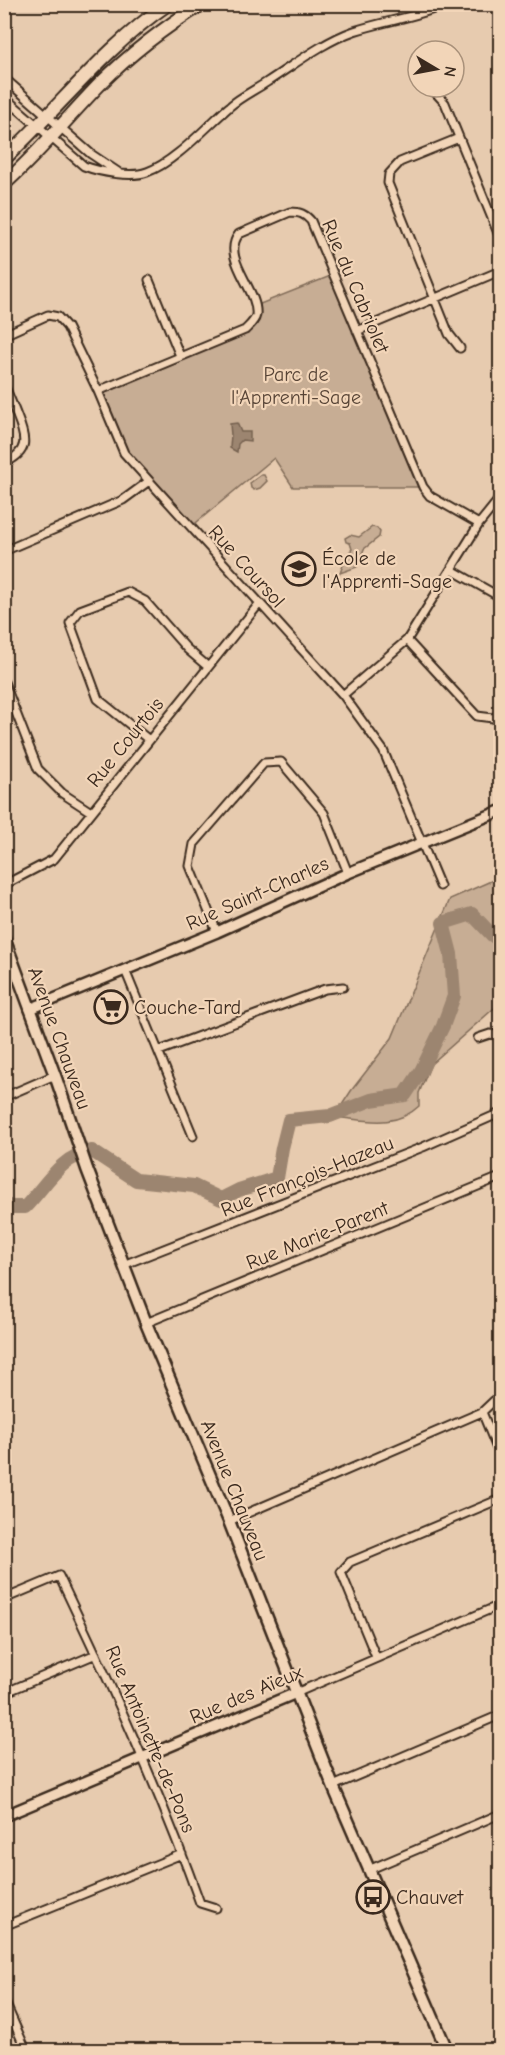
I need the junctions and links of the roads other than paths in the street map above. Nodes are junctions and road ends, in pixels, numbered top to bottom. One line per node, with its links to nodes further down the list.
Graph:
1 (168, 4): 7 (highway)
2 (202, 4): 8 (highway)
3 (447, 4): 11 (street)
4 (4, 78): 7 (street)
5 (4, 97): 7 (street)
6 (441, 99): 9 (street)
7 (44, 122): 8 (street); 8 (street); 10 (highway)
8 (56, 132): 11 (street); 11 (street); 12 (highway)
9 (459, 138): 13 (street); 16 (street)
10 (4, 159)
11 (119, 172)
12 (4, 184)
13 (501, 238)
14 (501, 271): 16 (street)
15 (149, 280): 20 (street)
16 (436, 299): 17 (street); 19 (street)
17 (357, 331): 20 (street, Rue du Cabriolet); 26 (street, Rue du Cabriolet)
18 (4, 335): 22 (street, Rue Coursol)
19 (460, 348)
20 (180, 356): 22 (street, Rue du Cabriolet)
21 (4, 385): 23 (street)
22 (98, 391): 24 (street, Rue Coursol)
23 (4, 463)
24 (149, 481): 27 (street); 30 (street, Rue Coursol)
25 (501, 498): 26 (street)
26 (479, 524): 28 (street)
27 (4, 551)
28 (452, 570): 29 (street); 31 (street)
29 (501, 597)
30 (259, 604): 32 (street, Rue Courtois); 34 (street, Rue Coursol)
31 (407, 640): 34 (street); 35 (street)
32 (207, 666): 36 (street, Rue Courtois); 36 (street)
33 (4, 682): 38 (street)
34 (343, 695): 39 (street, Rue Coursol)
35 (501, 714)
36 (149, 740): 38 (street, Rue Courtois)
37 (501, 811): 39 (street, Rue Saint-Charles)
38 (91, 812): 41 (street, Rue Courtois)
39 (422, 844): 40 (street, Rue Saint-Charles); 42 (street, Rue Coursol)
40 (348, 873): 43 (street, Rue Saint-Charles); 43 (street)
41 (4, 885)
42 (440, 886)
43 (217, 932): 45 (street, Rue Saint-Charles)
44 (4, 938): 47 (main road, Avenue Chauveau)
45 (125, 970): 47 (street, Rue Saint-Charles); 50 (street)
46 (343, 987): 50 (street)
47 (30, 1009): 51 (main road, Avenue Chauveau)
48 (501, 1036): 49 (street)
49 (478, 1038)
50 (159, 1051): 54 (street)
51 (55, 1075): 52 (street); 56 (main road, Avenue Chauveau)
52 (4, 1097)
53 (501, 1113): 56 (street, Rue François-Hazeau)
54 (193, 1136)
55 (501, 1177): 57 (street, Rue Marie-Parent)
56 (123, 1265): 57 (main road, Avenue Chauveau)
57 (146, 1323): 62 (main road, Avenue Chauveau)
58 (501, 1395): 59 (street)
59 (482, 1412): 60 (street); 62 (street)
60 (501, 1456)
61 (501, 1499): 66 (street)
62 (229, 1521): 68 (main road, Avenue Chauveau)
63 (4, 1598): 65 (street, Rue Antoinette-de-Pons)
64 (501, 1605): 66 (street, Rue des Aïeux)
65 (96, 1654): 67 (street); 70 (street, Rue Antoinette-de-Pons)
66 (376, 1657): 68 (street, Rue des Aïeux)
67 (4, 1693)
68 (296, 1693): 70 (street, Rue des Aïeux); 71 (main road, Avenue Chauveau)
69 (501, 1715): 71 (street)
70 (141, 1758): 73 (street, Rue des Aïeux); 74 (street, Rue Antoinette-de-Pons)
71 (333, 1786): 75 (main road, Avenue Chauveau)
72 (501, 1814): 75 (street)
73 (4, 1816)
74 (182, 1854): 76 (street, Rue Antoinette-de-Pons); 77 (street)
75 (369, 1871): 80 (main road, Avenue Chauveau)
76 (216, 1908)
77 (4, 1926)
78 (4, 2000): 79 (street)
79 (26, 2050)
80 (444, 2050)

